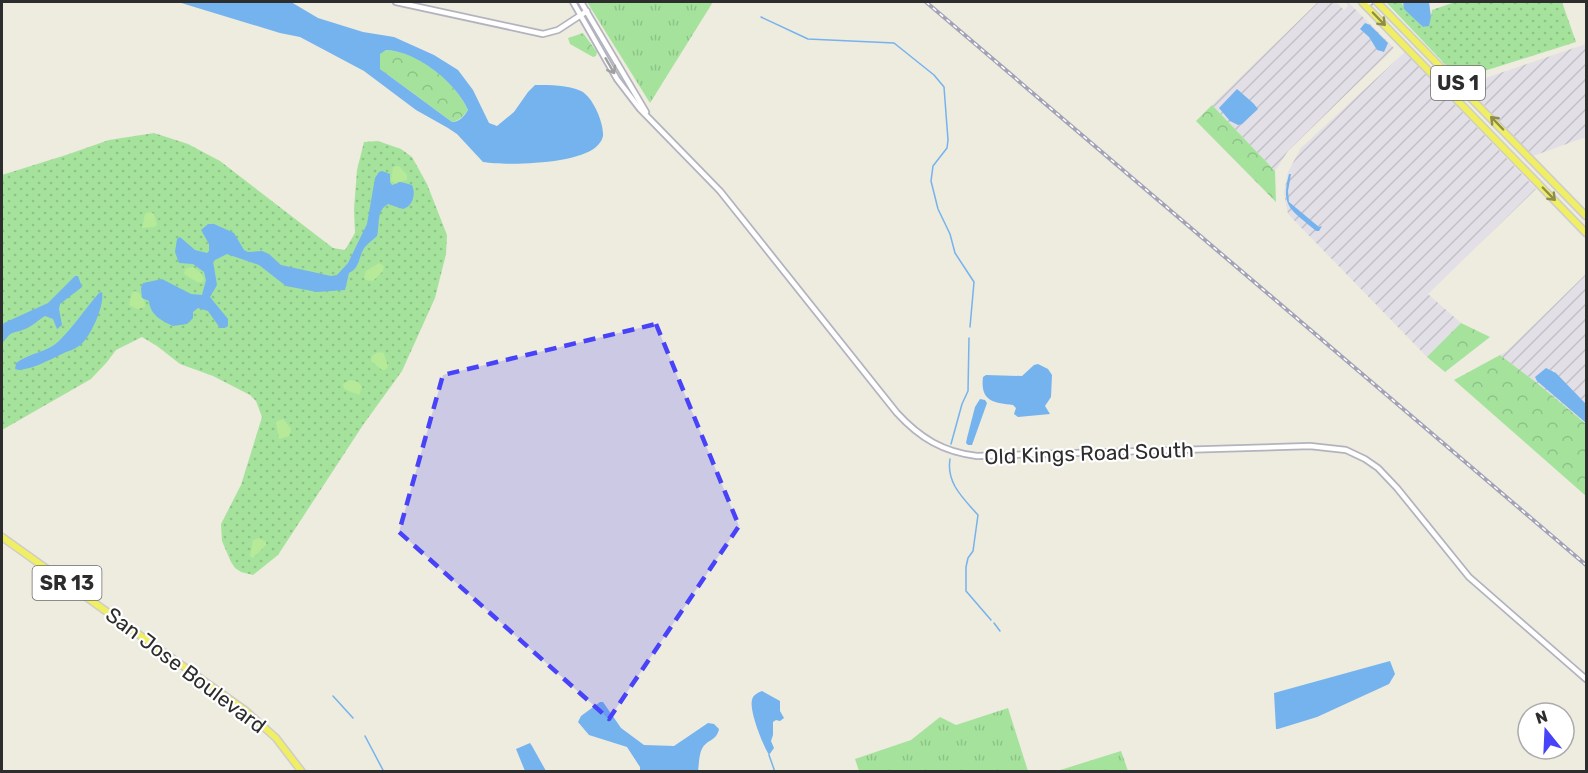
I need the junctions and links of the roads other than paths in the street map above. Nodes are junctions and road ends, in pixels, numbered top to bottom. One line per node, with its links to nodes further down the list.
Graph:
1 (396, 2): 7 (street)
2 (573, 2): 7 (street, Old Kings Road South)
3 (581, 2): 6 (street, Old Kings Road South)
4 (1366, 2): 9 (main road, US 1, one-way to 9)
5 (1377, 2): 8 (main road, US 1)
6 (587, 11): 7 (street); 12 (street, Old Kings Road South)
7 (582, 15): 12 (street, Old Kings Road South, one-way to 12)
8 (1431, 56): 9 (main road); 10 (main road, US 1)
9 (1423, 64): 11 (main road, US 1)
10 (1461, 87): 11 (main road); 13 (main road, US 1, one-way to 10)
11 (1453, 95): 14 (main road, US 1)
12 (649, 117): 18 (street, Old Kings Road South)
13 (1538, 165): 14 (main road); 15 (main road, US 1)
14 (1529, 174): 16 (main road, US 1, one-way to 16)
15 (1587, 216)
16 (1587, 233)
17 (2, 537): 19 (main road, San Jose Boulevard / SR 13)
18 (1587, 680)
19 (302, 771)

